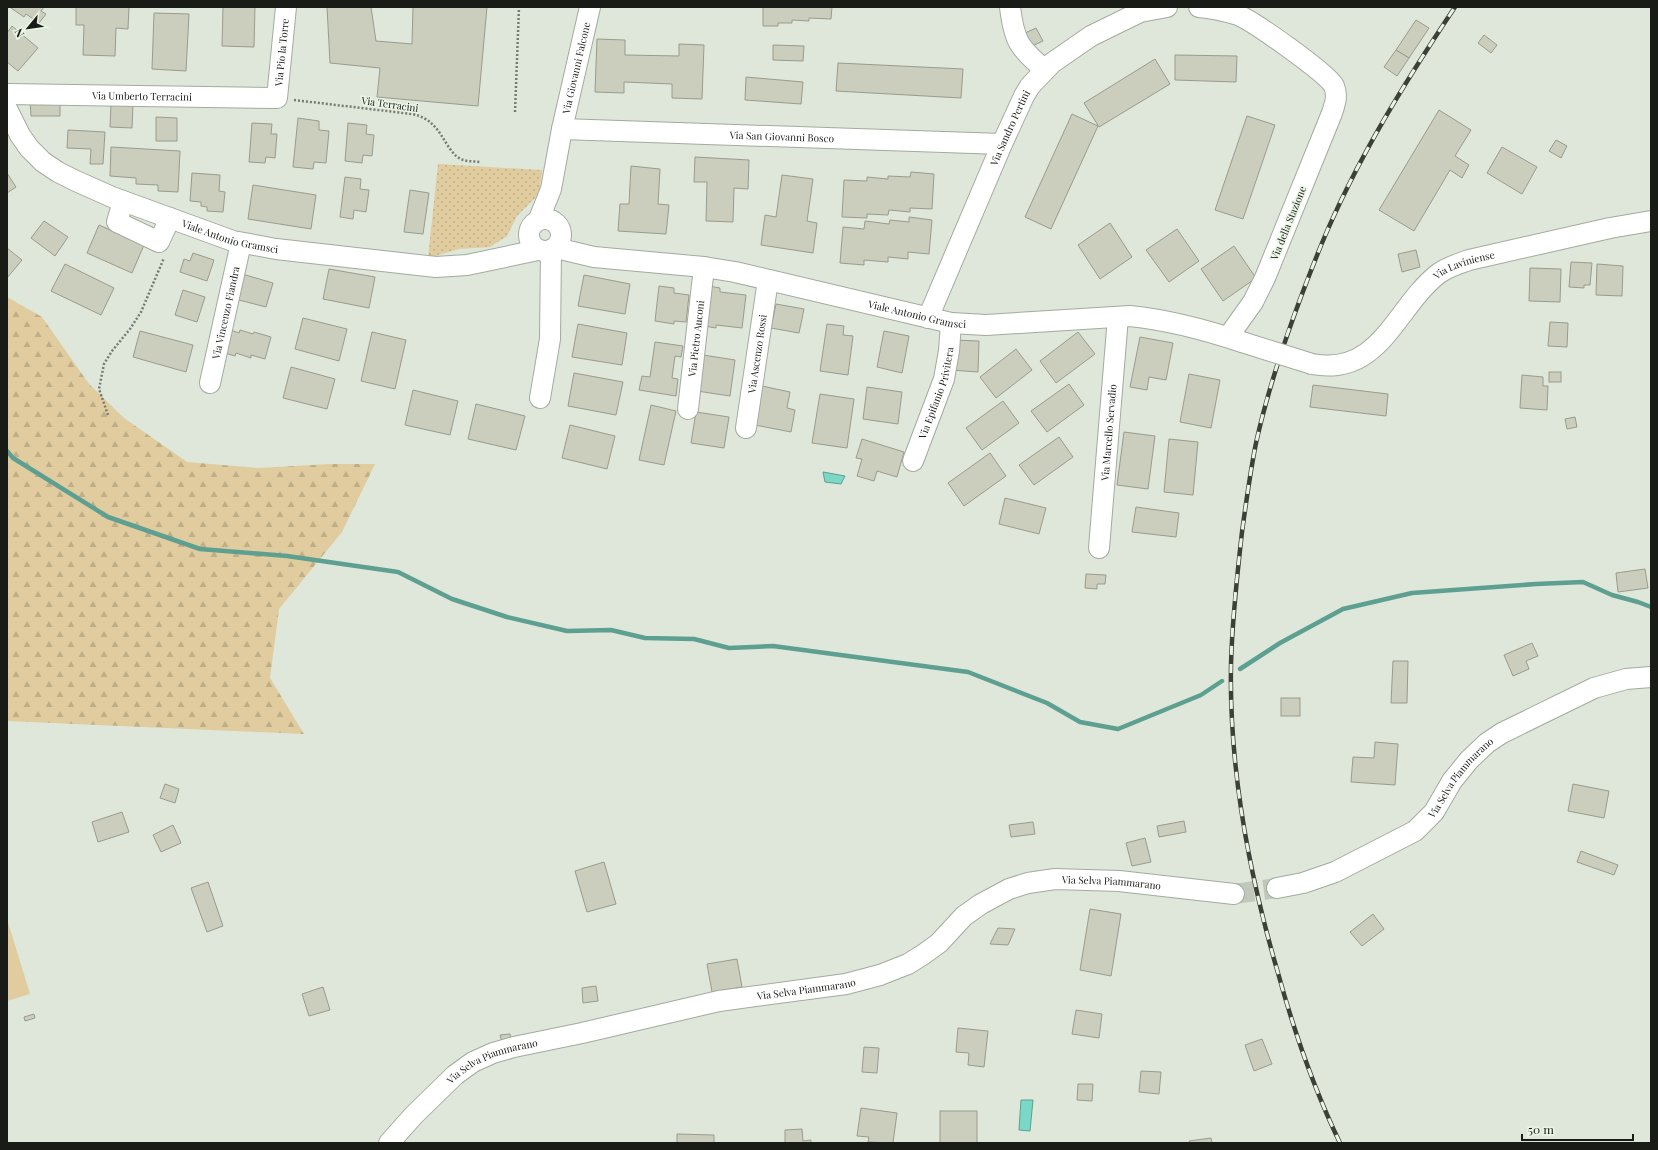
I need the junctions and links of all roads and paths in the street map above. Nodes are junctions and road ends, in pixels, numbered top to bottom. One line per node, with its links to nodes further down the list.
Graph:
1 (286, 7): 9 (street, Via Pio la Torre)
2 (519, 7): 11 (path)
3 (590, 7): 12 (street, Via Giovanni Falcone)
4 (1010, 7): 7 (street)
5 (1167, 7): 7 (street, Via Sandro Pertini)
6 (1199, 7): 26 (street, Via della Stazione)
7 (1044, 70): 13 (street, Via Sandro Pertini)
8 (7, 94): 9 (street, Via Umberto Terracini)
9 (277, 98): 14 (path, Via Terracini)
10 (7, 109): 15 (street, Viale Antonio Gramsci)
11 (515, 112)
12 (562, 129): 13 (street, Via San Giovanni Bosco); 18 (street, Via Giovanni Falcone)
13 (1002, 144): 24 (street, Via Sandro Pertini)
14 (480, 162)
15 (123, 201): 16 (street, Viale Antonio Gramsci); 19 (street)
16 (170, 218): 19 (street); 20 (street, Viale Antonio Gramsci)
17 (1651, 221): 26 (street, Via Laviniense, bridge)
18 (547, 238): 20 (street, Viale Antonio Gramsci); 21 (street, Viale Antonio Gramsci); 28 (street, Via Giovanni Falcone)
19 (159, 242): 30 (path)
20 (241, 242): 27 (street, Via Vincenzo Fiandra)
21 (704, 267): 22 (street, Viale Antonio Gramsci); 29 (street, Via Pietro Auconi)
22 (768, 280): 24 (street, Viale Antonio Gramsci); 31 (street, Via Ascenzo Rossi)
23 (1118, 317): 25 (street, Viale Antonio Gramsci); 26 (street, Viale Antonio Gramsci); 33 (street, Via Marcello Servadio)
24 (928, 318): 25 (street, Viale Antonio Gramsci)
25 (951, 323): 32 (street, Via Epifanio Privitera)
26 (1235, 340)
27 (210, 383)
28 (540, 398)
29 (688, 409)
30 (108, 415)
31 (746, 428)
32 (913, 461)
33 (1099, 548)
34 (1651, 677): 35 (street, Via Selva Piammarano)
35 (1277, 888)
36 (1234, 894): 37 (street, Via Selva Piammarano)
37 (389, 1143)

